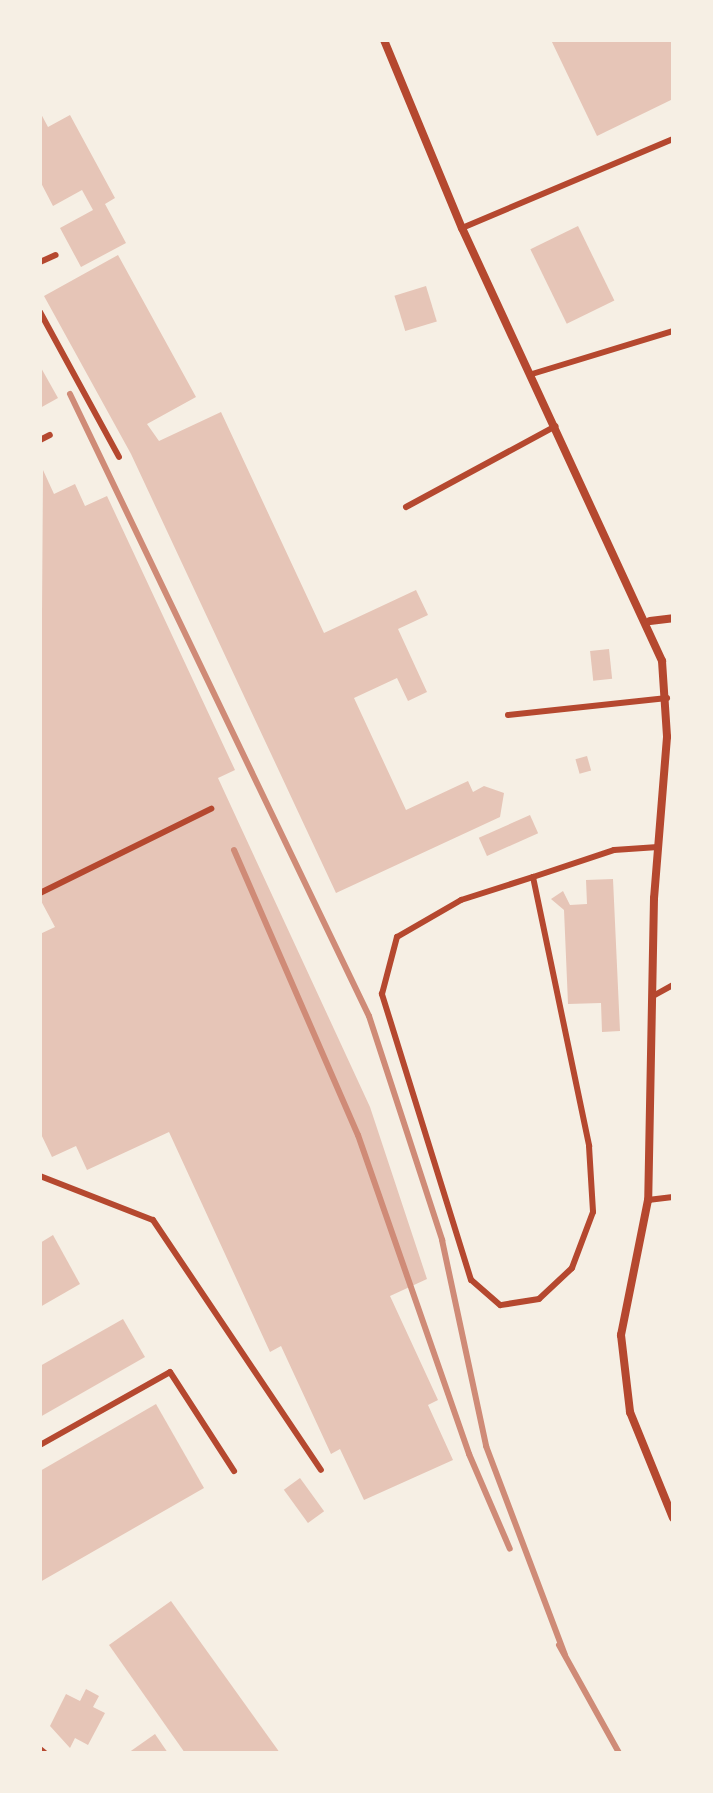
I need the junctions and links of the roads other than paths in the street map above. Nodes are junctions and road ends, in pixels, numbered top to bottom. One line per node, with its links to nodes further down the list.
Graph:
1 (384, 40): 3 (street)
2 (673, 139): 3 (lane)
3 (462, 228): 8 (street)
4 (56, 255): 5 (lane)
5 (40, 262)
6 (40, 312): 12 (lane)
7 (673, 331): 8 (lane)
8 (532, 374): 9 (street)
9 (556, 426): 13 (lane); 15 (street)
10 (50, 435): 11 (lane)
11 (40, 440)
12 (119, 457)
13 (406, 507)
14 (673, 618): 15 (street)
15 (650, 621): 16 (street)
16 (667, 698): 17 (lane); 18 (street)
17 (508, 715)
18 (668, 770): 20 (street)
19 (211, 809): 22 (lane)
20 (658, 847): 21 (lane); 24 (street)
21 (533, 877): 21 (lane)
22 (40, 893)
23 (673, 985): 24 (lane)
24 (653, 996): 27 (street)
25 (40, 1176): 29 (lane)
26 (673, 1197): 27 (lane)
27 (648, 1200): 31 (street)
28 (40, 1445): 30 (lane)
29 (321, 1470)
30 (234, 1471)
31 (673, 1518)
32 (40, 1749): 33 (lane)
33 (45, 1753)

